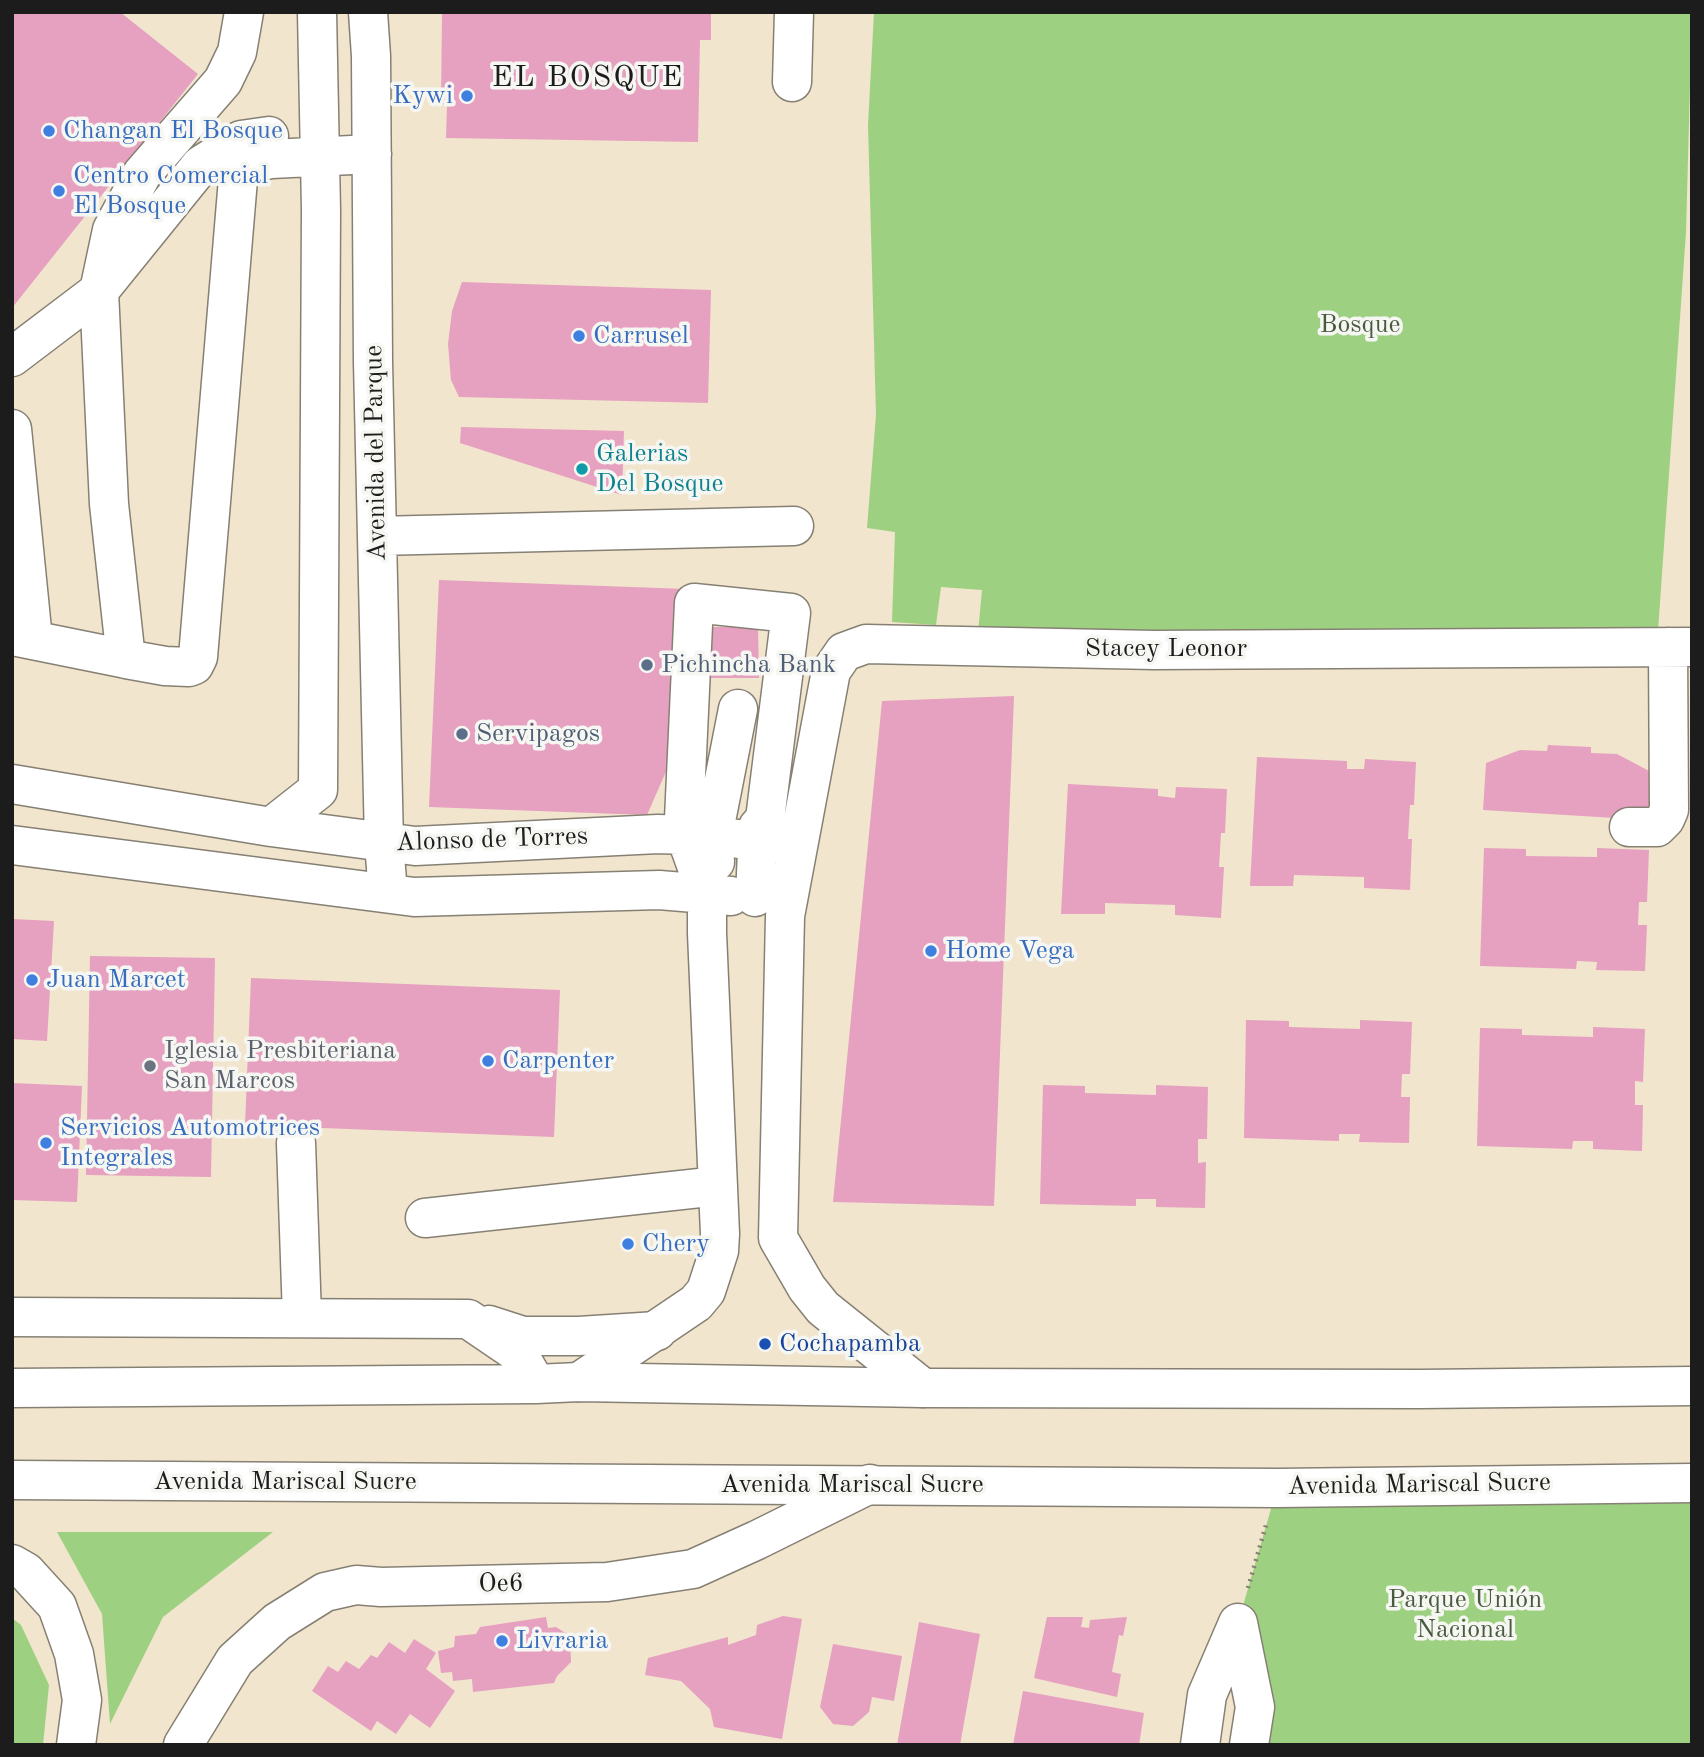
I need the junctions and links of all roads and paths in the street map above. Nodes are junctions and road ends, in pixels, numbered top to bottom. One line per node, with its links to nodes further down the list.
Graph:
1 (244, 12): 8 (street)
2 (317, 12): 7 (street, Avenida del Parque)
3 (368, 12): 6 (street, Avenida del Parque)
4 (794, 12): 5 (street)
5 (792, 82)
6 (372, 140): 7 (street); 12 (street, Avenida del Parque)
7 (320, 144): 8 (street); 15 (street); 18 (street, Avenida del Parque)
8 (99, 291): 9 (street); 15 (street)
9 (12, 357)
10 (12, 429): 13 (street)
11 (794, 526): 12 (street)
12 (377, 536): 22 (street, Avenida del Parque)
13 (23, 638): 15 (street)
14 (1680, 647): 19 (street); 24 (street, Stacey Leonor)
15 (126, 659)
16 (738, 709): 20 (street)
17 (12, 783): 18 (street, Alonso de Torres)
18 (271, 827): 22 (street, Alonso de Torres)
19 (1629, 827)
20 (699, 835): 21 (street, Alonso de Torres); 21 (street); 22 (street, Alonso de Torres); 26 (street)
21 (756, 841): 24 (street, Alonso de Torres); 27 (street)
22 (384, 844): 25 (street, Avenida del Parque)
23 (12, 845): 25 (street, Alonso de Torres)
24 (797, 846): 27 (street)
25 (388, 893): 26 (street, Alonso de Torres)
26 (713, 895): 27 (street, Alonso de Torres); 29 (street)
27 (772, 898): 39 (street)
28 (296, 1143): 32 (street)
29 (718, 1186): 30 (street); 34 (street)
30 (425, 1218)
31 (12, 1317): 32 (street)
32 (302, 1317): 33 (street)
33 (468, 1319): 34 (street); 36 (street)
34 (657, 1331): 35 (street)
35 (579, 1381): 36 (street); 39 (street)
36 (536, 1384): 38 (street)
37 (1692, 1386): 39 (street)
38 (12, 1388)
39 (923, 1388)
40 (12, 1480): 42 (street, Avenida Mariscal Sucre)
41 (1692, 1483): 42 (street, Avenida Mariscal Sucre)
42 (870, 1485): 47 (street, Oe6)
43 (1266, 1524): 45 (path)
44 (12, 1564): 46 (street)
45 (1238, 1623): 48 (street); 49 (street)
46 (76, 1745)
47 (183, 1745)
48 (1200, 1745)
49 (1249, 1745)

